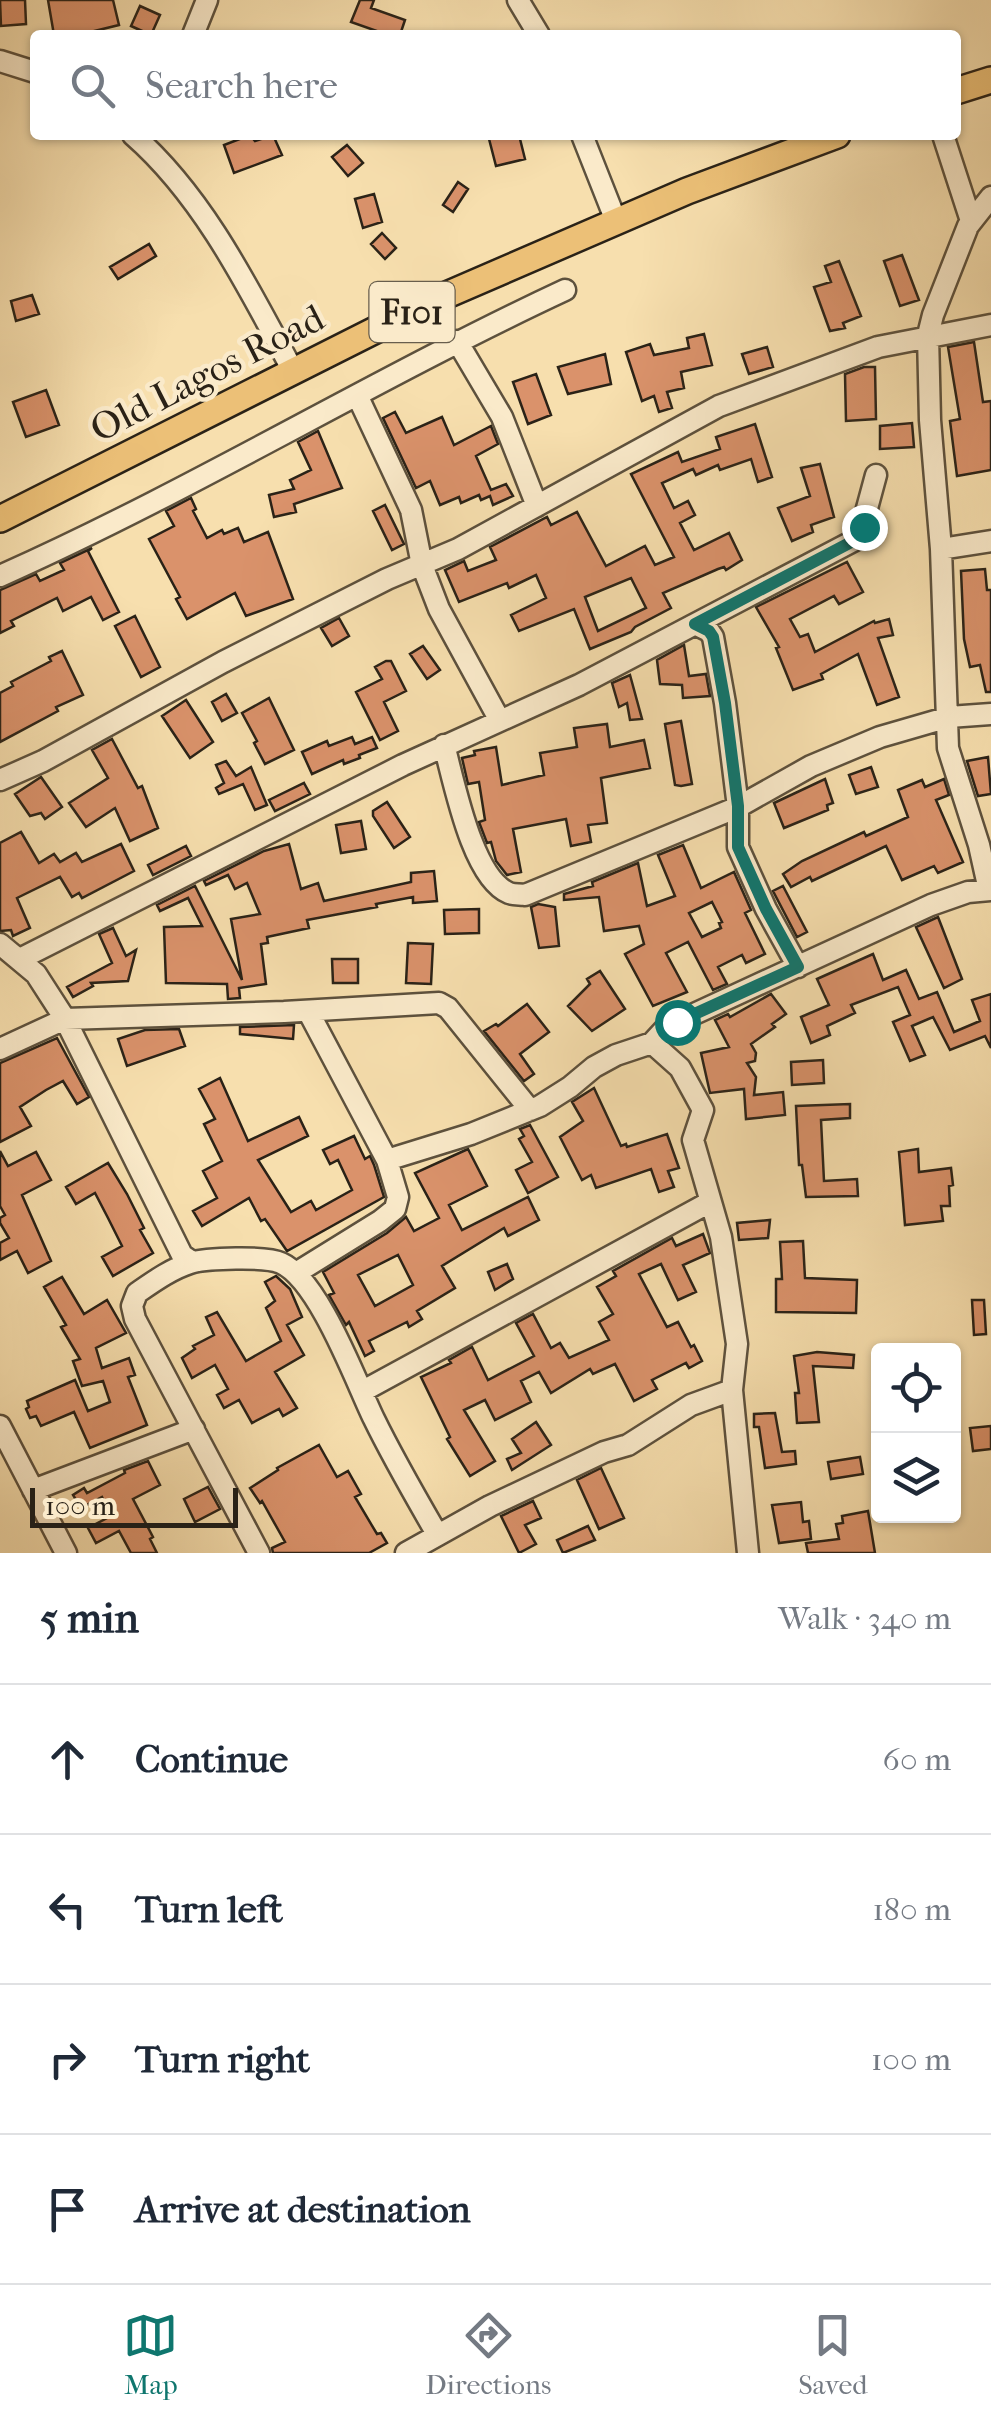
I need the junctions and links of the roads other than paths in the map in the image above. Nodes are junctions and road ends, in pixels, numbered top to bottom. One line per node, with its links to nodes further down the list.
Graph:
1 (207, 0): 3 (street)
2 (518, 0): 4 (street)
3 (195, 30)
4 (536, 30)
5 (0, 61): 6 (street)
6 (30, 70)
7 (991, 80): 8 (main road)
8 (961, 89)
9 (141, 140): 20 (street)
10 (584, 140): 14 (street)
11 (824, 140): 14 (main road, Old Lagos Road / F101)
12 (946, 140): 15 (street)
13 (991, 197): 15 (street)
14 (616, 221): 20 (main road, Old Lagos Road / F101)
15 (972, 221): 18 (street)
16 (566, 290): 19 (street)
17 (991, 325): 18 (street)
18 (928, 335): 23 (street); 26 (street)
19 (458, 342): 21 (street); 23 (street)
20 (293, 371): 24 (main road, Old Lagos Road / F101)
21 (357, 395): 27 (street); 28 (street)
22 (876, 475): 29 (street)
23 (537, 506): 27 (street)
24 (0, 518)
25 (991, 541): 26 (street)
26 (942, 549): 31 (street)
27 (422, 566): 32 (street); 34 (street)
28 (0, 576)
29 (695, 624): 32 (street); 35 (street)
30 (991, 714): 31 (street)
31 (949, 717): 35 (street); 36 (street)
32 (499, 719): 33 (street)
33 (444, 745): 35 (street); 38 (street)
34 (0, 780)
35 (738, 806): 39 (street)
36 (990, 890): 39 (street)
37 (0, 944): 38 (street)
38 (20, 959): 41 (street)
39 (798, 967): 42 (street)
40 (308, 1011): 41 (street); 44 (street); 45 (street)
41 (65, 1019): 43 (street); 47 (street)
42 (652, 1043): 44 (street); 46 (street)
43 (0, 1050)
44 (530, 1110): 45 (street)
45 (386, 1160): 48 (street)
46 (710, 1202): 49 (street); 50 (street)
47 (192, 1262): 48 (street); 52 (street)
48 (296, 1274): 50 (street)
49 (732, 1390): 54 (street); 58 (street)
50 (363, 1391): 54 (street)
51 (0, 1426): 53 (street)
52 (194, 1429): 53 (street); 56 (street)
53 (34, 1490): 55 (street)
54 (437, 1534): 57 (street)
55 (66, 1553)
56 (258, 1553)
57 (406, 1553)
58 (748, 1553)

